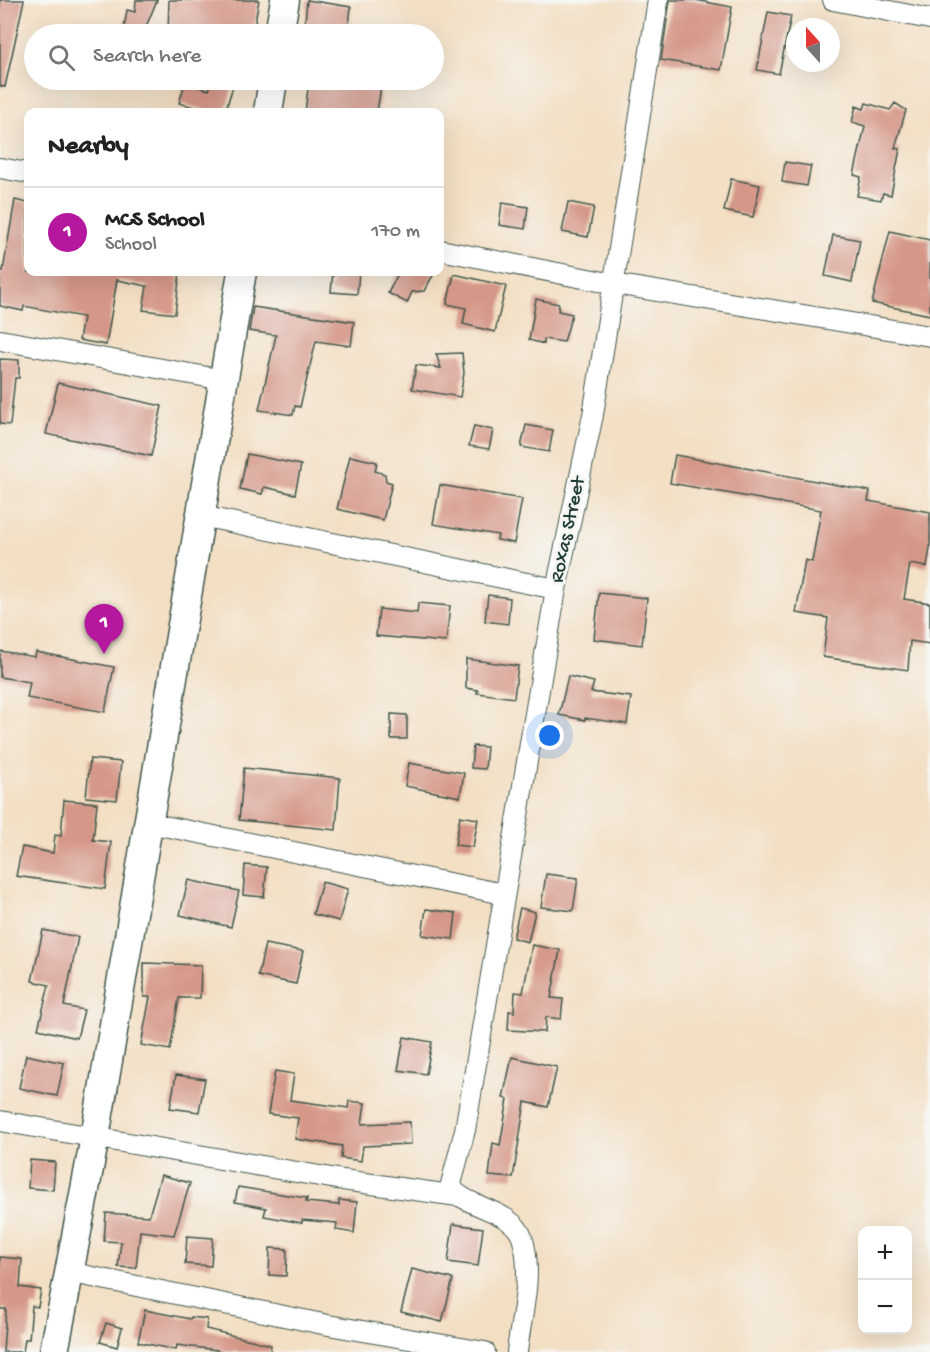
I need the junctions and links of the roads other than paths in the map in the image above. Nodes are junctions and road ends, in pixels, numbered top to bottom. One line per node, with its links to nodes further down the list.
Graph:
1 (285, 0): 5 (main road)
2 (658, 0): 12 (street, Roxas Street)
3 (834, 0): 4 (street)
4 (930, 19)
5 (281, 24)
6 (271, 90): 7 (main road)
7 (268, 108)
8 (0, 168): 9 (street)
9 (24, 172)
10 (444, 251): 12 (street)
11 (241, 276): 15 (main road)
12 (614, 284): 13 (street); 17 (street, Roxas Street)
13 (930, 336)
14 (0, 339): 15 (street)
15 (224, 380): 16 (main road)
16 (201, 516): 17 (street); 18 (main road)
17 (556, 589): 19 (street, Roxas Street)
18 (149, 823): 19 (street); 21 (main road)
19 (504, 894): 22 (street, Roxas Street)
20 (0, 1121): 21 (street)
21 (95, 1137): 22 (street); 23 (main road)
22 (458, 1196): 26 (street)
23 (68, 1272): 24 (main road); 25 (street)
24 (54, 1352)
25 (485, 1352)
26 (517, 1352)

